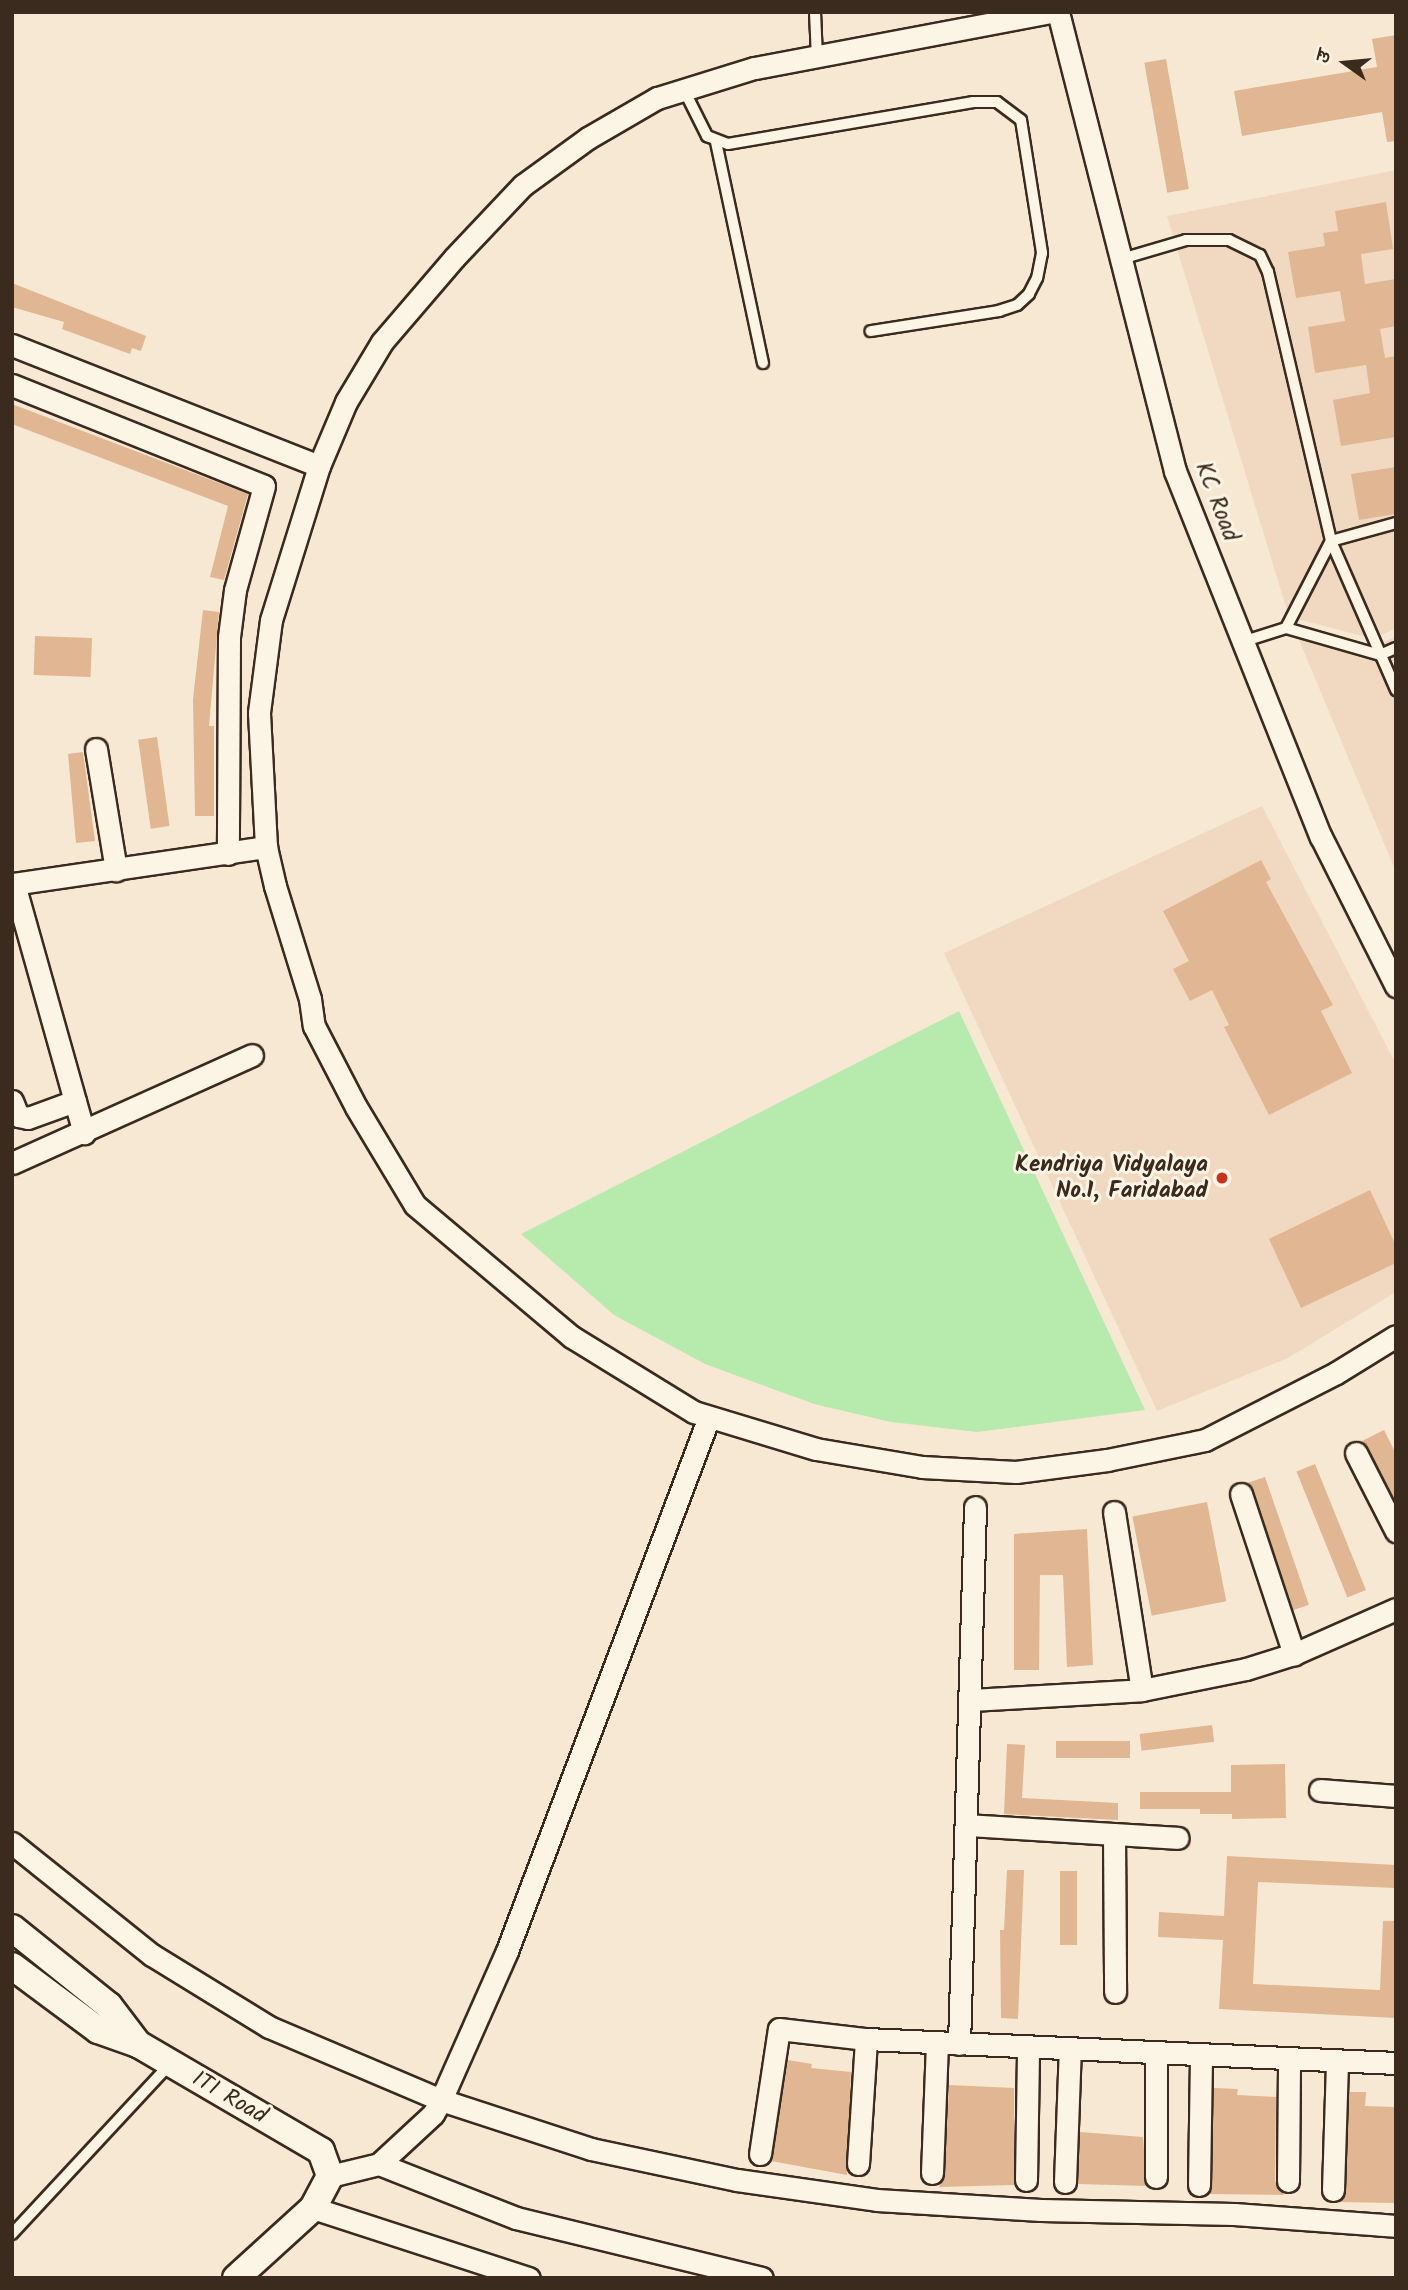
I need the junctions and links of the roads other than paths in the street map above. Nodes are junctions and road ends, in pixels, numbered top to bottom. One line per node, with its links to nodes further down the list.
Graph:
1 (815, 12): 4 (lane)
2 (1051, 12): 4 (street)
3 (1058, 12): 7 (street, KC Road)
4 (817, 58): 5 (street)
5 (683, 88): 6 (lane); 12 (street)
6 (716, 142): 8 (lane); 10 (lane)
7 (1118, 260): 14 (lane); 16 (street, KC Road)
8 (871, 331)
9 (12, 345): 12 (street)
10 (763, 363)
11 (12, 385): 22 (street)
12 (319, 466): 21 (street)
13 (1396, 523): 14 (lane)
14 (1331, 541): 15 (lane); 18 (lane)
15 (1286, 628): 16 (lane); 18 (lane)
16 (1245, 641): 25 (street, KC Road)
17 (1396, 648): 18 (lane)
18 (1380, 655): 19 (lane)
19 (1396, 690)
20 (96, 749): 23 (street)
21 (266, 847): 22 (street); 32 (street)
22 (228, 854): 23 (street)
23 (117, 870): 24 (street)
24 (13, 884): 28 (street)
25 (1396, 986)
26 (253, 1055): 29 (street)
27 (12, 1101): 28 (street)
28 (75, 1101): 29 (street)
29 (84, 1133): 30 (street)
30 (12, 1163)
31 (1396, 1336): 32 (street)
32 (709, 1417): 63 (street)
33 (1356, 1453): 37 (street)
34 (1241, 1494): 39 (street)
35 (975, 1507): 41 (street)
36 (1114, 1513): 40 (street)
37 (1396, 1531)
38 (1396, 1609): 39 (street)
39 (1294, 1654): 40 (street)
40 (1142, 1690): 41 (street)
41 (971, 1700): 44 (street)
42 (1320, 1790): 43 (street)
43 (1396, 1796)
44 (967, 1825): 45 (street); 54 (street)
45 (1114, 1834): 46 (street); 50 (street)
46 (1178, 1838)
47 (12, 1843): 63 (street)
48 (12, 1928): 53 (street, ITI Road)
49 (12, 1966): 53 (street, ITI Road)
50 (1115, 1992)
51 (866, 2039): 52 (street); 64 (street); 66 (street)
52 (937, 2043): 54 (street); 67 (street)
53 (138, 2044): 62 (street, ITI Road)
54 (959, 2044): 55 (street)
55 (1027, 2047): 56 (street); 70 (street)
56 (1070, 2048): 57 (street); 72 (street)
57 (1156, 2052): 58 (street); 69 (street)
58 (1201, 2054): 59 (street); 73 (street)
59 (1289, 2059): 60 (street); 71 (street)
60 (1337, 2061): 61 (street); 74 (street)
61 (1396, 2063)
62 (170, 2064): 68 (street, ITI Road); 77 (lane)
63 (441, 2101): 65 (street); 76 (street)
64 (760, 2154)
65 (379, 2164): 68 (street); 80 (street)
66 (858, 2164)
67 (932, 2173)
68 (330, 2176): 75 (street)
69 (1156, 2177)
70 (1026, 2180)
71 (1288, 2181)
72 (1065, 2182)
73 (1199, 2185)
74 (1334, 2190)
75 (313, 2208): 78 (street); 79 (street)
76 (1396, 2226)
77 (12, 2234)
78 (236, 2278)
79 (529, 2278)
80 (762, 2278)

